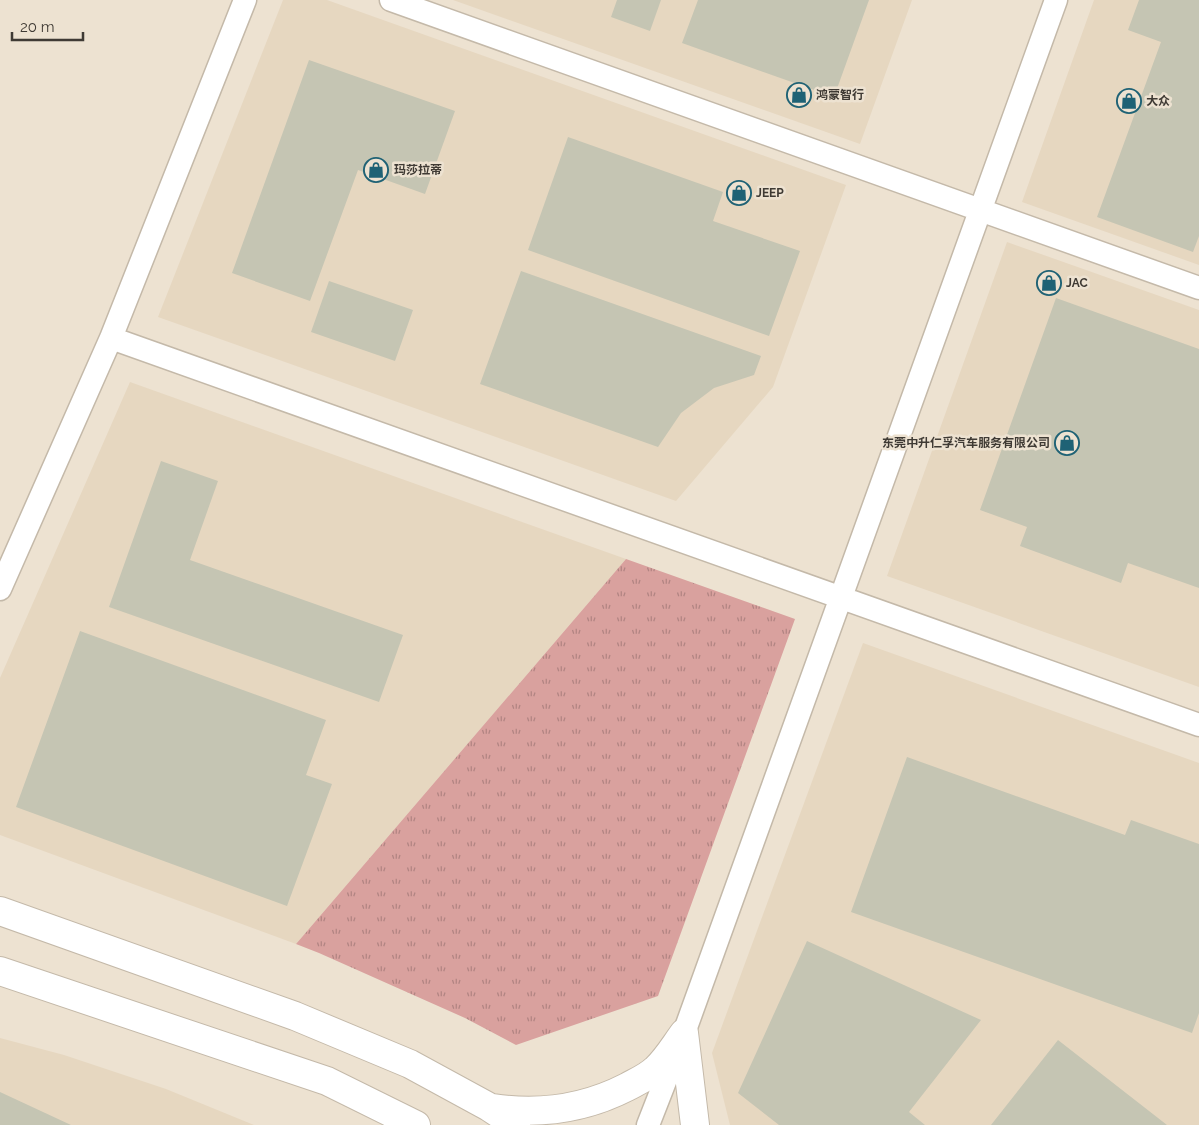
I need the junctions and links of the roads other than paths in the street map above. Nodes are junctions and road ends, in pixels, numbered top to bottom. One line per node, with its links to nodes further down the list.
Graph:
1 (245, 0): 6 (street)
2 (391, 0): 4 (street)
3 (1056, 0): 4 (street)
4 (981, 210): 5 (street); 8 (street)
5 (1199, 288)
6 (111, 338): 7 (street); 8 (street)
7 (0, 589)
8 (841, 598): 9 (street); 12 (street)
9 (1199, 725)
10 (0, 911): 13 (main road)
11 (0, 971): 14 (main road)
12 (684, 1033): 13 (main road); 16 (street); 17 (main road)
13 (489, 1107): 15 (main road)
14 (416, 1125)
15 (516, 1125)
16 (648, 1125)
17 (695, 1125)

